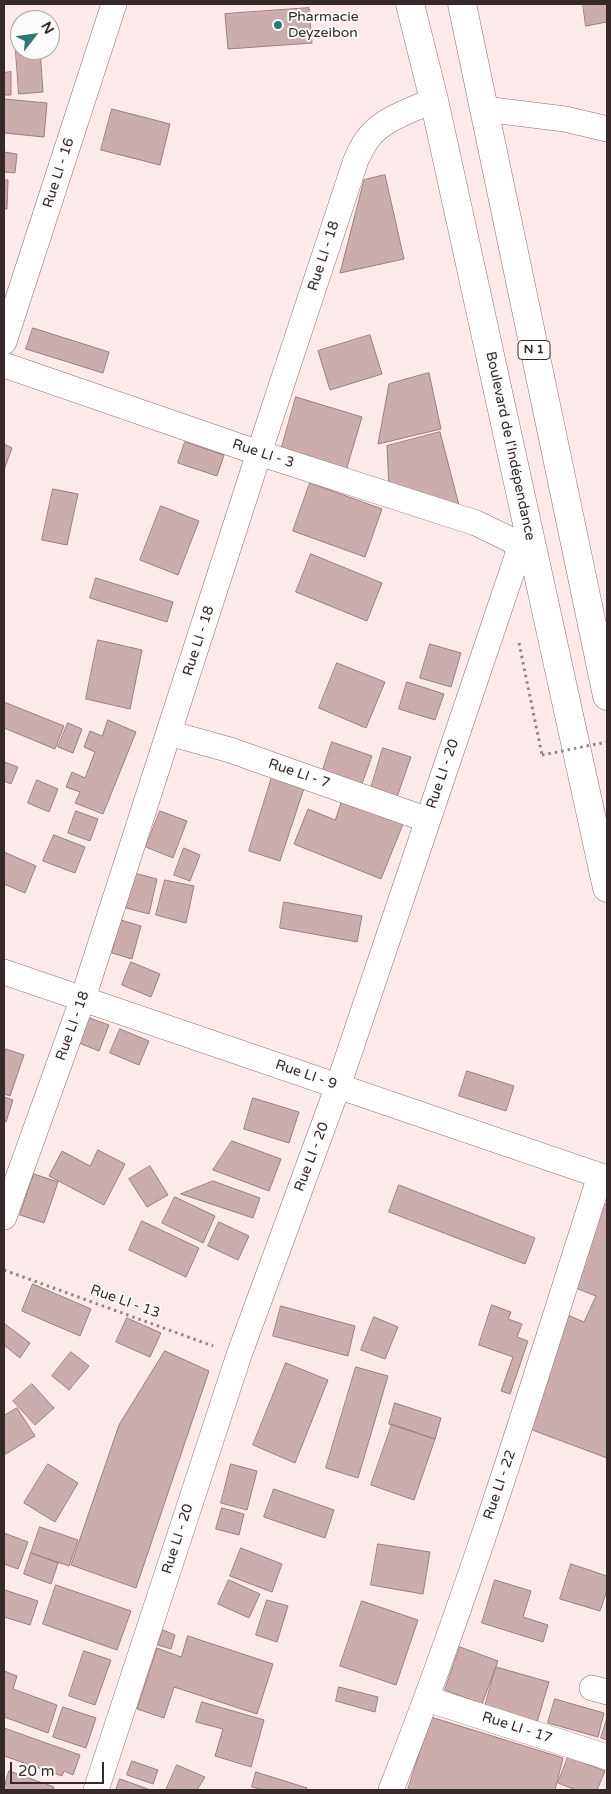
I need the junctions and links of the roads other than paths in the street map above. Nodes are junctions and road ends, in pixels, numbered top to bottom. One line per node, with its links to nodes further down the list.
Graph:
1 (114, 4): 7 (street, Rue LI - 16)
2 (410, 4): 4 (main road, Boulevard de l'Indépendance)
3 (462, 4): 5 (main road, N 1)
4 (434, 100): 9 (street, Rue LI - 18); 10 (main road, Boulevard de l'Indépendance)
5 (484, 109): 6 (street); 11 (main road, N 1)
6 (607, 129)
7 (4, 342)
8 (4, 365): 9 (street, Rue LI - 3)
9 (259, 453): 10 (street, Rue LI - 3); 12 (street, Rue LI - 18)
10 (528, 557): 13 (street, Rue LI - 20); 14 (main road, Boulevard de l'Indépendance)
11 (607, 696)
12 (169, 733): 13 (street, Rue LI - 7); 16 (street, Rue LI - 18)
13 (428, 820): 17 (street, Rue LI - 20)
14 (607, 888)
15 (4, 972): 16 (street, Rue LI - 9)
16 (83, 998): 17 (street, Rue LI - 9); 19 (street, Rue LI - 18)
17 (338, 1086): 18 (street, Rue LI - 9); 22 (street, Rue LI - 20)
18 (603, 1177): 20 (street, Rue LI - 22)
19 (4, 1217)
20 (427, 1699): 21 (street, Rue LI - 17); 23 (street, Rue LI - 22)
21 (607, 1757)
22 (96, 1790)
23 (391, 1790)

